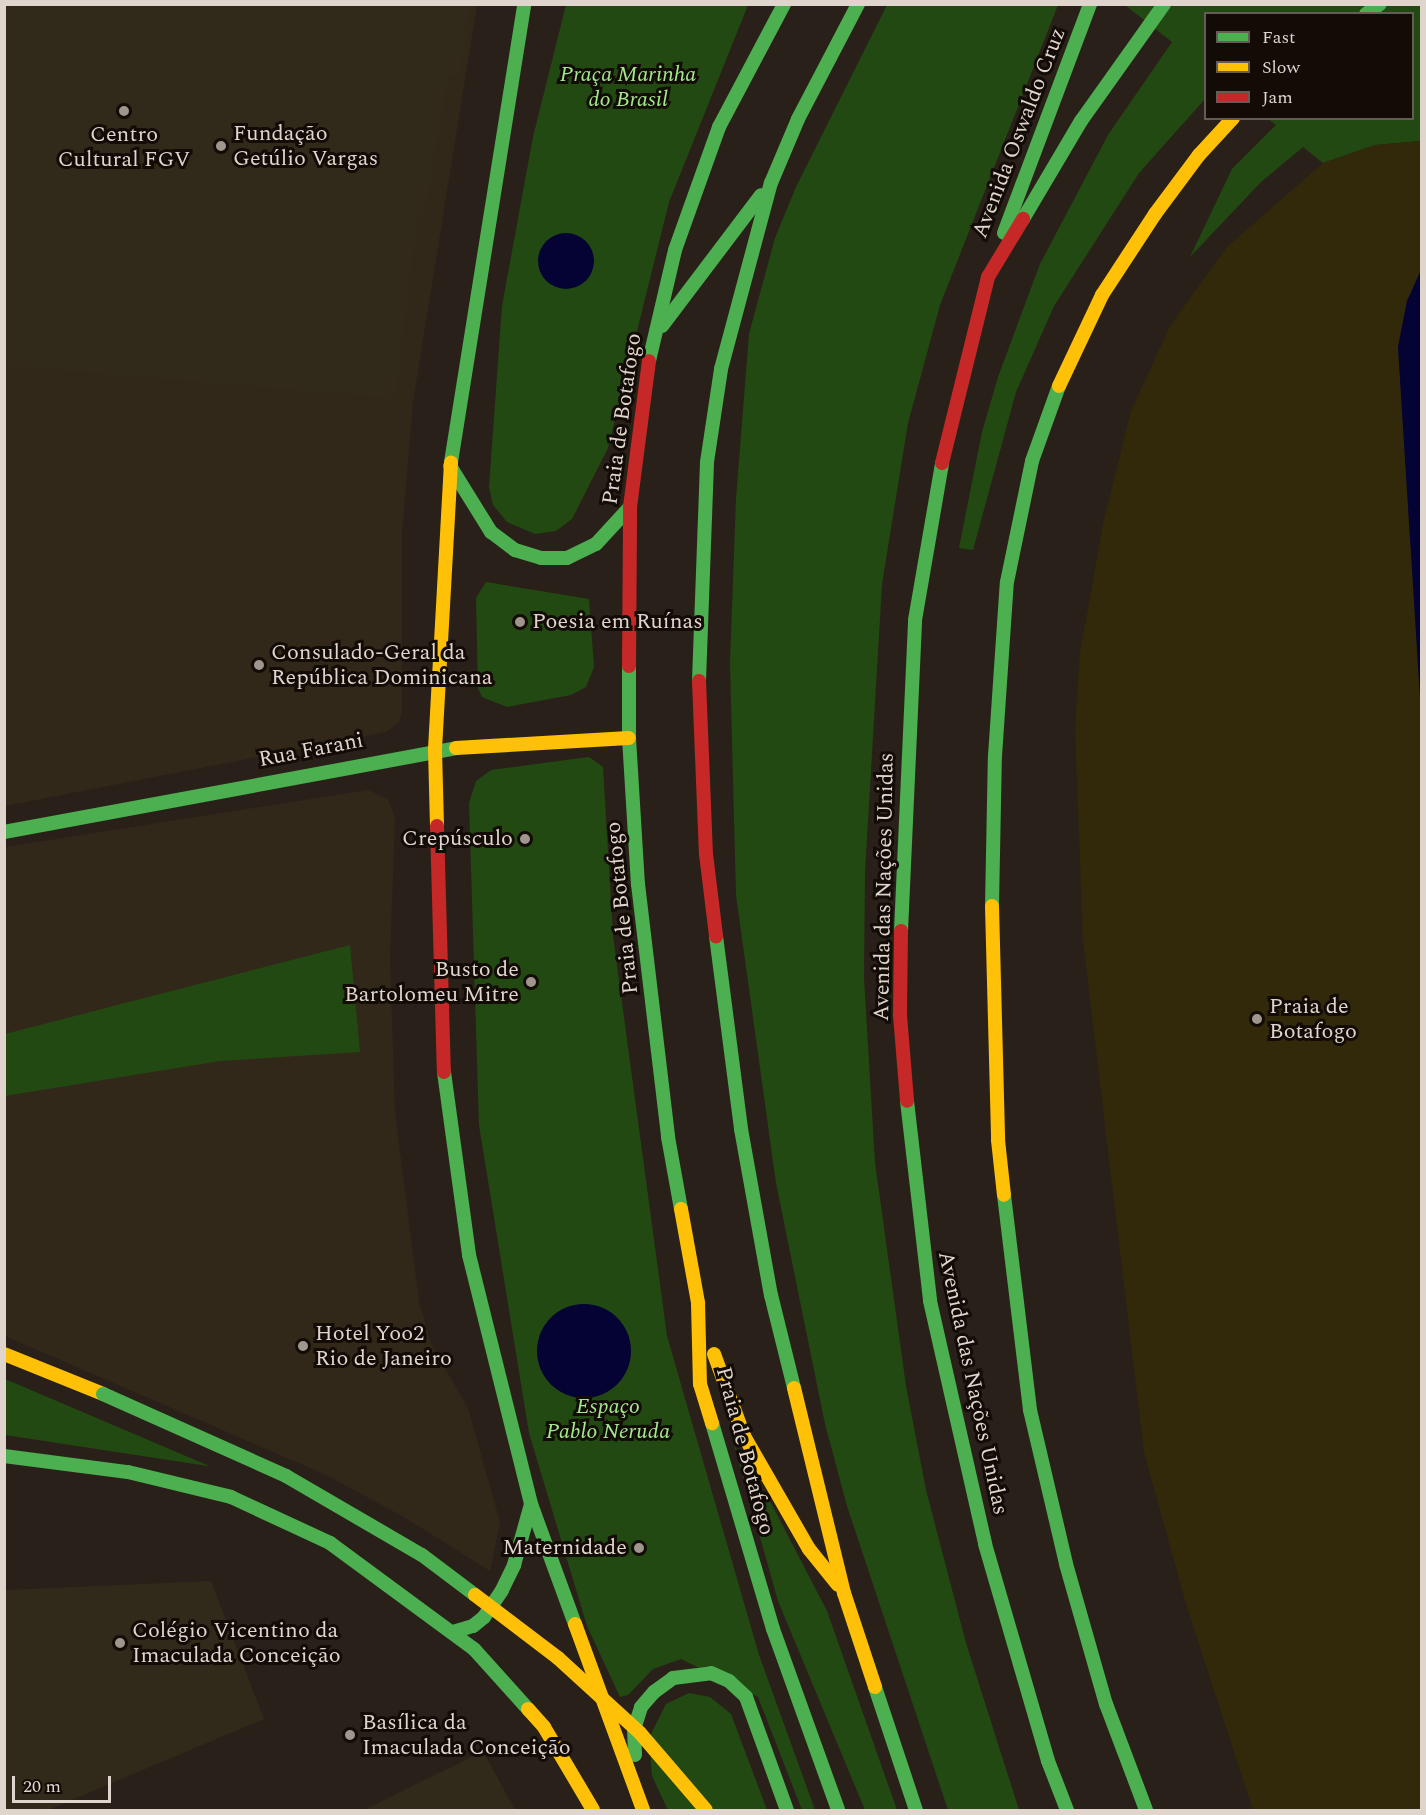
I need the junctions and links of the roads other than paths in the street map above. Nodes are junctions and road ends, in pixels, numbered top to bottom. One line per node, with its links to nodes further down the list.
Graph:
1 (524, 4): 10 (main road)
2 (784, 4): 9 (main road, Praia de Botafogo)
3 (858, 4): 7 (main road)
4 (1090, 4): 8 (main road, Avenida Oswaldo Cruz)
5 (1164, 4): 8 (main road, Avenida das Nações Unidas)
6 (1231, 120): 28 (main road)
7 (771, 183): 9 (main road); 19 (main road)
8 (988, 277): 27 (main road, Avenida das Nações Unidas)
9 (652, 340): 11 (main road, Praia de Botafogo)
10 (450, 466): 11 (main road); 13 (main road)
11 (630, 507): 12 (main road, Praia de Botafogo)
12 (629, 738): 13 (main road, Rua Farani); 15 (main road, Praia de Botafogo)
13 (435, 749): 14 (main road, Rua Farani); 18 (main road)
14 (4, 832)
15 (698, 1303): 19 (main road); 25 (main road, Praia de Botafogo)
16 (4, 1354): 23 (main road, bridge)
17 (4, 1456): 20 (main road)
18 (531, 1504): 20 (main road); 21 (main road)
19 (844, 1593): 26 (main road)
20 (453, 1632): 22 (main road)
21 (643, 1809): 24 (main road)
22 (593, 1810)
23 (706, 1810)
24 (788, 1810)
25 (838, 1810)
26 (916, 1810)
27 (1067, 1810)
28 (1146, 1810)

